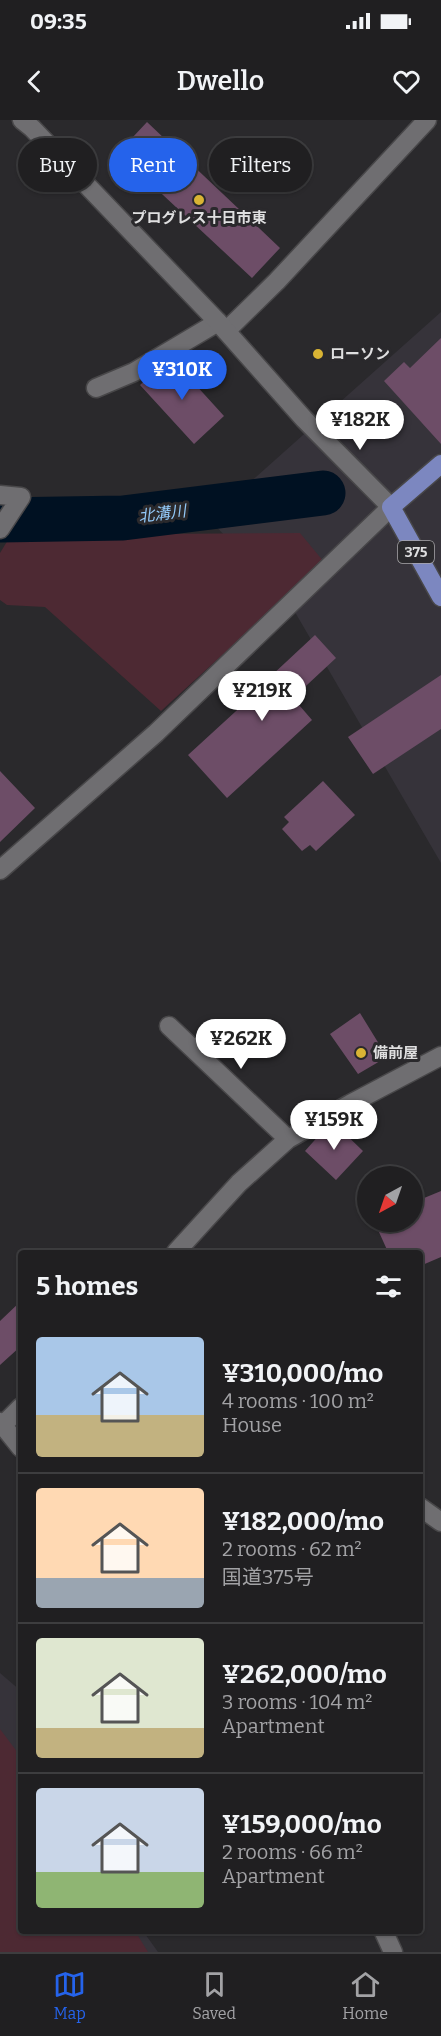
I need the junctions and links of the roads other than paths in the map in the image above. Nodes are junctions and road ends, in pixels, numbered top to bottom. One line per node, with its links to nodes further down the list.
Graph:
1 (22, 120): 4 (street)
2 (428, 120): 3 (street); 4 (street)
3 (441, 129)
4 (222, 326): 5 (street); 8 (street)
5 (96, 388)
6 (441, 464): 8 (highway)
7 (0, 495): 9 (street)
8 (391, 507): 10 (highway, 375); 11 (street)
9 (0, 529)
10 (441, 597)
11 (0, 870)
12 (169, 1026): 14 (street)
13 (441, 1056): 14 (street)
14 (288, 1139): 15 (street)
15 (178, 1250)
16 (18, 1410): 17 (street)
17 (1, 1424): 18 (street)
18 (18, 1444)
19 (423, 1509): 20 (street)
20 (441, 1522)
21 (385, 1934): 22 (street)
22 (393, 1952)

